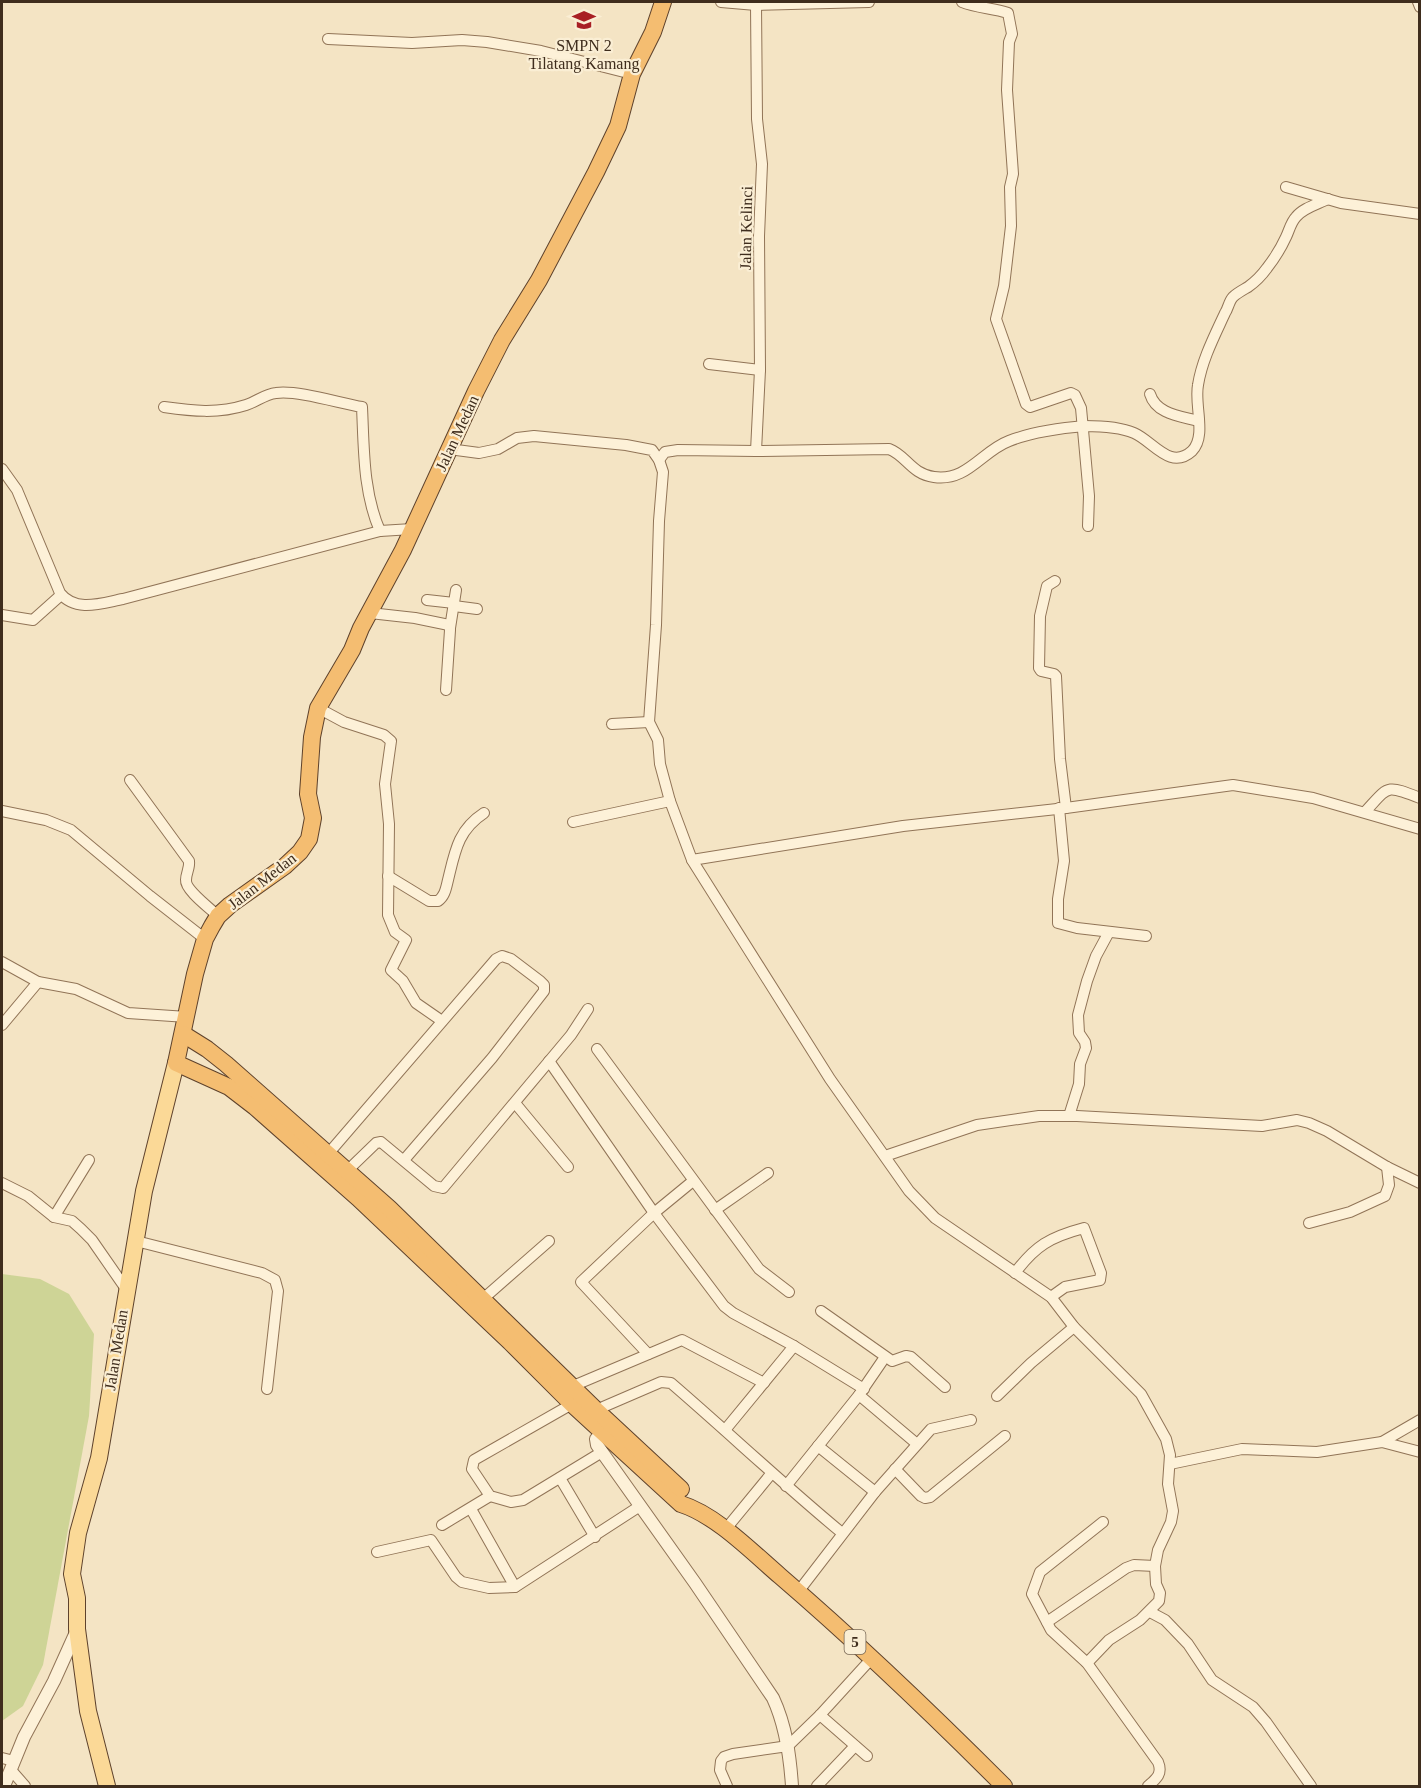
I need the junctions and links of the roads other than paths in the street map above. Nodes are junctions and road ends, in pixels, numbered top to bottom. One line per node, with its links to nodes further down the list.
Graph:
1 (663, 2): 9 (highway, Jalan Medan)
2 (721, 2): 6 (street)
3 (869, 2): 6 (street)
4 (962, 2): 18 (street)
5 (1418, 2): 7 (street)
6 (763, 4): 14 (street, Jalan Kelinci)
7 (1419, 8)
8 (328, 39): 9 (street)
9 (632, 74): 19 (highway, Jalan Medan)
10 (1286, 187): 11 (street)
11 (1328, 200): 12 (street); 17 (street)
12 (1419, 214)
13 (710, 364): 14 (street)
14 (760, 370): 20 (street, Jalan Kelinci)
15 (1150, 394): 17 (street)
16 (164, 407): 25 (street)
17 (1198, 421): 18 (street)
18 (1082, 427): 20 (street); 23 (street)
19 (449, 448): 21 (street); 24 (highway, Jalan Medan)
20 (756, 452): 21 (street)
21 (659, 460): 37 (street)
22 (2, 469): 28 (street)
23 (1088, 526)
24 (412, 529): 25 (street); 32 (highway, Jalan Medan)
25 (380, 531): 28 (street)
26 (1055, 581): 42 (street)
27 (456, 590): 30 (street)
28 (62, 595): 33 (street)
29 (427, 600): 30 (street)
30 (454, 605): 31 (street); 34 (street)
31 (477, 609)
32 (370, 613): 34 (street); 36 (highway, Jalan Medan)
33 (2, 615)
34 (450, 628): 35 (street)
35 (446, 690)
36 (318, 708): 49 (street); 50 (highway, Jalan Medan)
37 (649, 722): 38 (street); 41 (street)
38 (612, 724)
39 (130, 780): 50 (street)
40 (1419, 798): 44 (street)
41 (670, 801): 46 (street); 48 (street)
42 (1063, 808): 44 (street); 48 (street); 51 (street)
43 (2, 811): 53 (street)
44 (1365, 812): 47 (street)
45 (484, 813): 49 (street)
46 (573, 822)
47 (1419, 829)
48 (692, 860): 67 (street)
49 (388, 876): 58 (street)
50 (219, 916): 53 (highway, Jalan Medan)
51 (1109, 932): 52 (street); 65 (street)
52 (1146, 936)
53 (205, 939): 57 (highway, Jalan Medan)
54 (2, 962): 55 (street)
55 (38, 982): 57 (street); 59 (street)
56 (588, 1009): 62 (street)
57 (187, 1017): 60 (highway, Jalan Medan)
58 (442, 1021): 66 (street); 69 (street)
59 (2, 1025)
60 (183, 1034): 63 (highway, Jalan Medan); 66 (highway)
61 (597, 1049): 74 (street)
62 (549, 1061): 64 (street); 78 (street)
63 (176, 1063): 81 (main road, Jalan Medan); 92 (highway)
64 (515, 1103): 69 (street); 70 (street)
65 (1069, 1116): 67 (street); 71 (street)
66 (328, 1154): 72 (highway)
67 (885, 1156): 83 (street)
68 (89, 1160): 79 (street)
69 (404, 1160): 72 (street)
70 (568, 1167)
71 (1387, 1167): 76 (street); 80 (street)
72 (347, 1171): 87 (highway)
73 (768, 1173): 77 (street)
74 (693, 1181): 77 (street); 78 (street)
75 (2, 1183): 79 (street)
76 (1419, 1183)
77 (715, 1210): 85 (street)
78 (654, 1213): 90 (street); 91 (street)
79 (54, 1217): 84 (street)
80 (1309, 1223)
81 (136, 1240): 84 (main road, Jalan Medan); 97 (street)
82 (549, 1241): 87 (street)
83 (1015, 1274): 86 (street); 86 (street)
84 (126, 1289): 132 (main road, Jalan Medan)
85 (789, 1292)
86 (1052, 1297): 89 (street)
87 (484, 1298): 92 (highway)
88 (821, 1311): 93 (street)
89 (1074, 1327): 99 (street); 112 (street)
90 (794, 1346): 94 (street); 98 (street)
91 (648, 1354): 94 (street); 95 (street)
92 (533, 1356): 95 (highway); 100 (highway)
93 (885, 1357): 96 (street); 98 (street)
94 (764, 1383): 105 (street)
95 (573, 1386): 101 (highway)
96 (945, 1387)
97 (267, 1389)
98 (862, 1392): 108 (street); 109 (street)
99 (997, 1396)
100 (572, 1404): 104 (highway); 118 (street)
101 (597, 1410): 104 (highway); 105 (street)
102 (971, 1420): 108 (street)
103 (1419, 1420): 107 (street)
104 (607, 1428): 110 (street); 123 (highway, 5)
105 (725, 1430): 114 (street)
106 (1005, 1436): 113 (street)
107 (1382, 1442): 111 (street); 112 (street)
108 (917, 1444): 113 (street)
109 (818, 1446): 116 (street); 117 (street)
110 (602, 1452): 115 (street); 119 (street)
111 (1419, 1452)
112 (1170, 1464): 127 (street)
113 (895, 1469): 117 (street)
114 (771, 1474): 116 (street); 123 (street)
115 (560, 1478): 118 (street); 125 (street)
116 (786, 1486): 124 (street)
117 (874, 1492): 124 (street)
118 (490, 1496): 120 (street)
119 (640, 1506): 125 (street); 136 (street)
120 (471, 1509): 122 (street); 128 (street)
121 (1103, 1522): 131 (street)
122 (442, 1525)
123 (724, 1530): 129 (highway, 5)
124 (842, 1533): 129 (street)
125 (595, 1537): 128 (street)
126 (377, 1552): 128 (street)
127 (1155, 1566): 130 (street); 131 (street)
128 (515, 1587)
129 (798, 1592): 133 (highway, 5)
130 (1150, 1612): 134 (street); 148 (street)
131 (1047, 1622): 134 (street)
132 (77, 1629): 139 (street); 142 (main road, Jalan Medan)
133 (872, 1658): 135 (street); 146 (highway, 5)
134 (1088, 1663): 147 (street)
135 (820, 1715): 136 (street); 137 (street)
136 (788, 1746): 143 (street); 144 (street)
137 (855, 1746): 138 (street); 145 (street)
138 (867, 1756)
139 (9, 1763): 140 (street); 141 (street)
140 (4, 1786)
141 (25, 1786)
142 (107, 1786)
143 (727, 1786)
144 (792, 1786)
145 (817, 1786)
146 (1004, 1786)
147 (1148, 1786)
148 (1311, 1786)

